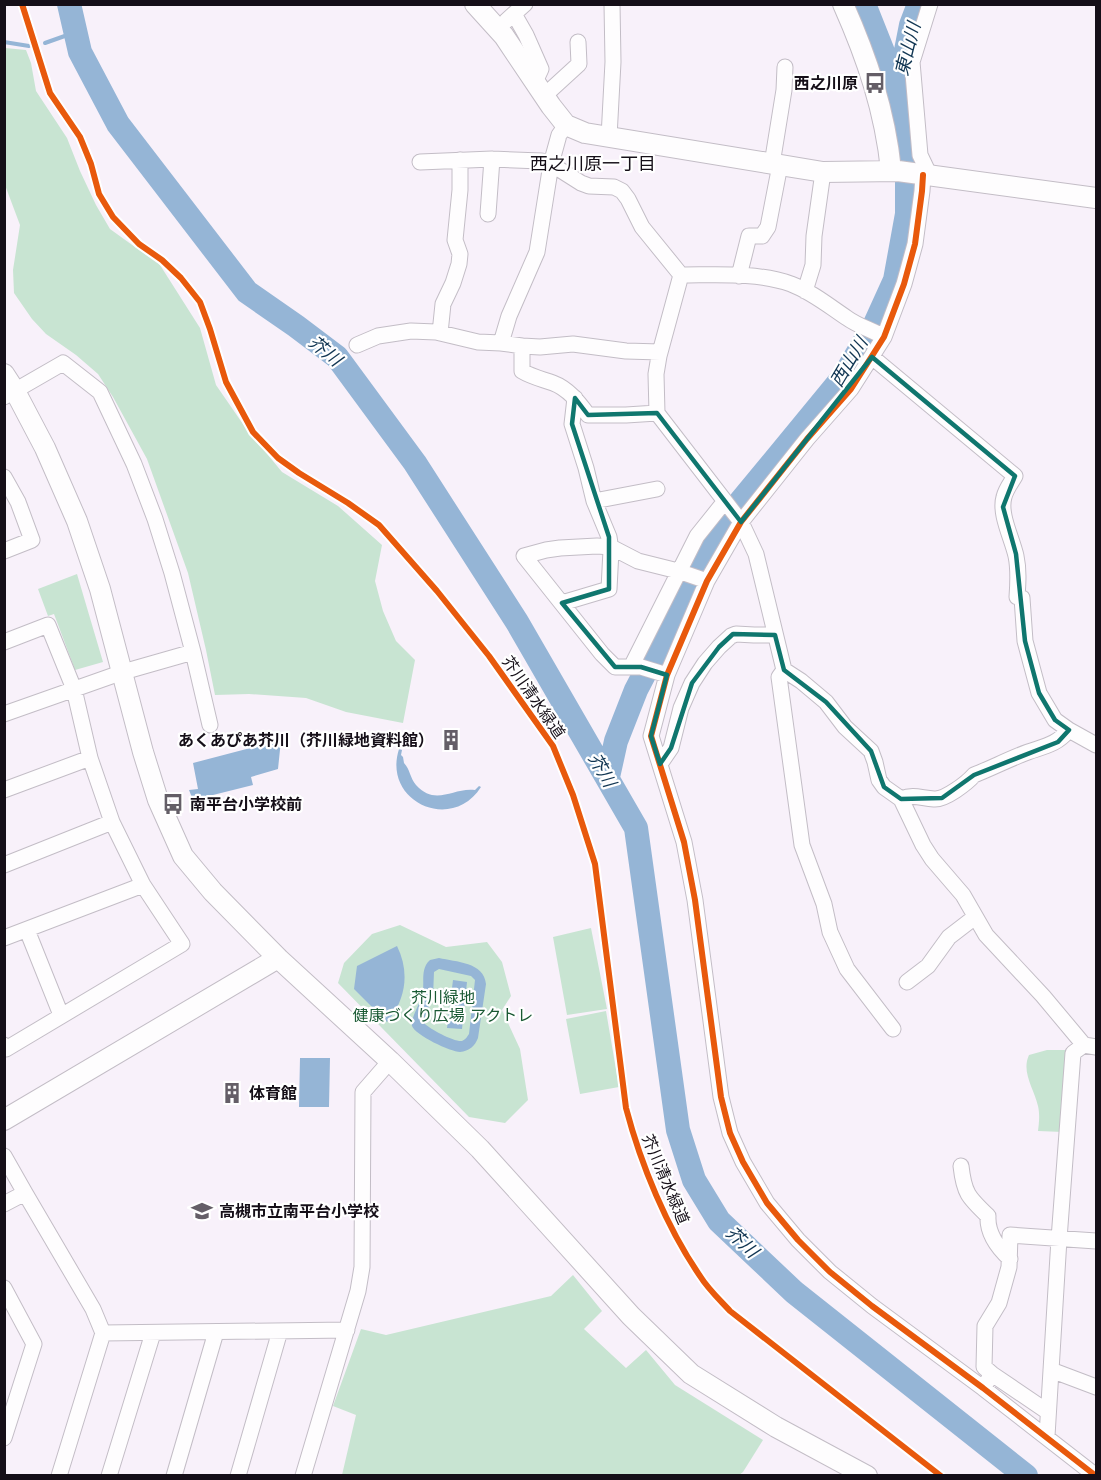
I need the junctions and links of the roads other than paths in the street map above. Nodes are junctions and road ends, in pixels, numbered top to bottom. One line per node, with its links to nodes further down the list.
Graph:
1 (475, 4): 6 (street)
2 (612, 4): 11 (street)
3 (843, 4): 17 (street)
4 (930, 4): 19 (street)
5 (518, 8): 6 (street); 9 (street)
6 (498, 28): 9 (street)
7 (578, 42): 9 (street)
8 (785, 67): 16 (street)
9 (539, 89): 10 (street)
10 (566, 125): 11 (street); 15 (street)
11 (609, 137): 16 (street)
12 (492, 159): 13 (street); 15 (street); 21 (street)
13 (460, 160): 14 (street); 25 (street)
14 (420, 162)
15 (551, 164): 22 (street); 27 (street)
16 (776, 164): 18 (street); 23 (street)
17 (895, 170): 18 (street); 19 (street)
18 (823, 172): 24 (street)
19 (926, 175): 20 (street); 26 (street)
20 (1096, 198)
21 (488, 214)
22 (681, 275): 23 (street); 30 (street)
23 (739, 276): 24 (street)
24 (805, 291): 26 (street)
25 (440, 333): 27 (street); 28 (street)
26 (881, 336): 31 (street)
27 (501, 343): 29 (street)
28 (357, 345)
29 (522, 346): 30 (street); 33 (street)
30 (660, 352): 34 (street)
31 (872, 357): 39 (street); 55 (street)
32 (8, 388): 47 (street); 50 (street)
33 (575, 398): 34 (street); 37 (street)
34 (657, 413): 38 (street)
35 (4, 477): 41 (street)
36 (657, 489): 37 (street)
37 (594, 501): 40 (street)
38 (725, 501): 39 (street); 42 (street)
39 (740, 520): 43 (street); 45 (street)
40 (611, 547): 42 (street); 44 (street); 44 (street)
41 (4, 551)
42 (679, 571): 43 (street); 48 (street)
43 (706, 581): 51 (street)
44 (562, 603): 48 (street)
45 (775, 635): 49 (street); 58 (street)
46 (4, 642): 52 (street)
47 (193, 652): 50 (street); 54 (street)
48 (636, 667): 51 (street)
49 (784, 670): 60 (street); 70 (street)
50 (123, 672): 52 (street); 67 (street)
51 (664, 674): 58 (street)
52 (74, 689): 53 (street); 57 (street)
53 (4, 714)
54 (210, 725)
55 (1069, 730): 56 (street); 60 (street)
56 (1096, 745)
57 (90, 758): 59 (street); 61 (street)
58 (660, 764): 91 (street)
59 (4, 790)
60 (901, 799): 64 (street)
61 (112, 822): 62 (street); 63 (street)
62 (4, 865)
63 (143, 885): 65 (street); 69 (street)
64 (975, 917): 68 (street); 72 (street)
65 (27, 930): 66 (street); 69 (street)
66 (4, 938)
67 (278, 958): 73 (street); 74 (street)
68 (908, 982)
69 (61, 1015): 71 (street)
70 (893, 1029)
71 (4, 1045)
72 (1090, 1046): 79 (street)
73 (390, 1061): 83 (street); 102 (street)
74 (4, 1120)
75 (4, 1156): 77 (street)
76 (961, 1166): 81 (street)
77 (25, 1193): 78 (street); 86 (street)
78 (4, 1204)
79 (1059, 1239): 80 (street); 81 (street); 88 (street)
80 (1096, 1241)
81 (1010, 1259): 89 (street)
82 (4, 1288): 94 (street)
83 (347, 1330): 84 (street); 101 (street)
84 (280, 1331): 85 (street); 100 (street)
85 (216, 1332): 87 (street); 99 (street)
86 (102, 1334): 87 (street); 97 (street)
87 (153, 1334): 98 (street)
88 (1051, 1370): 90 (street); 92 (street)
89 (992, 1374): 91 (street); 92 (street)
90 (1096, 1387)
91 (983, 1388): 93 (street)
92 (1048, 1412): 93 (street)
93 (1047, 1436): 95 (street)
94 (4, 1438)
95 (1080, 1462): 96 (street); 103 (street)
96 (1096, 1469)
97 (59, 1476)
98 (109, 1476)
99 (174, 1476)
100 (238, 1476)
101 (303, 1476)
102 (867, 1476)
103 (1096, 1476)

